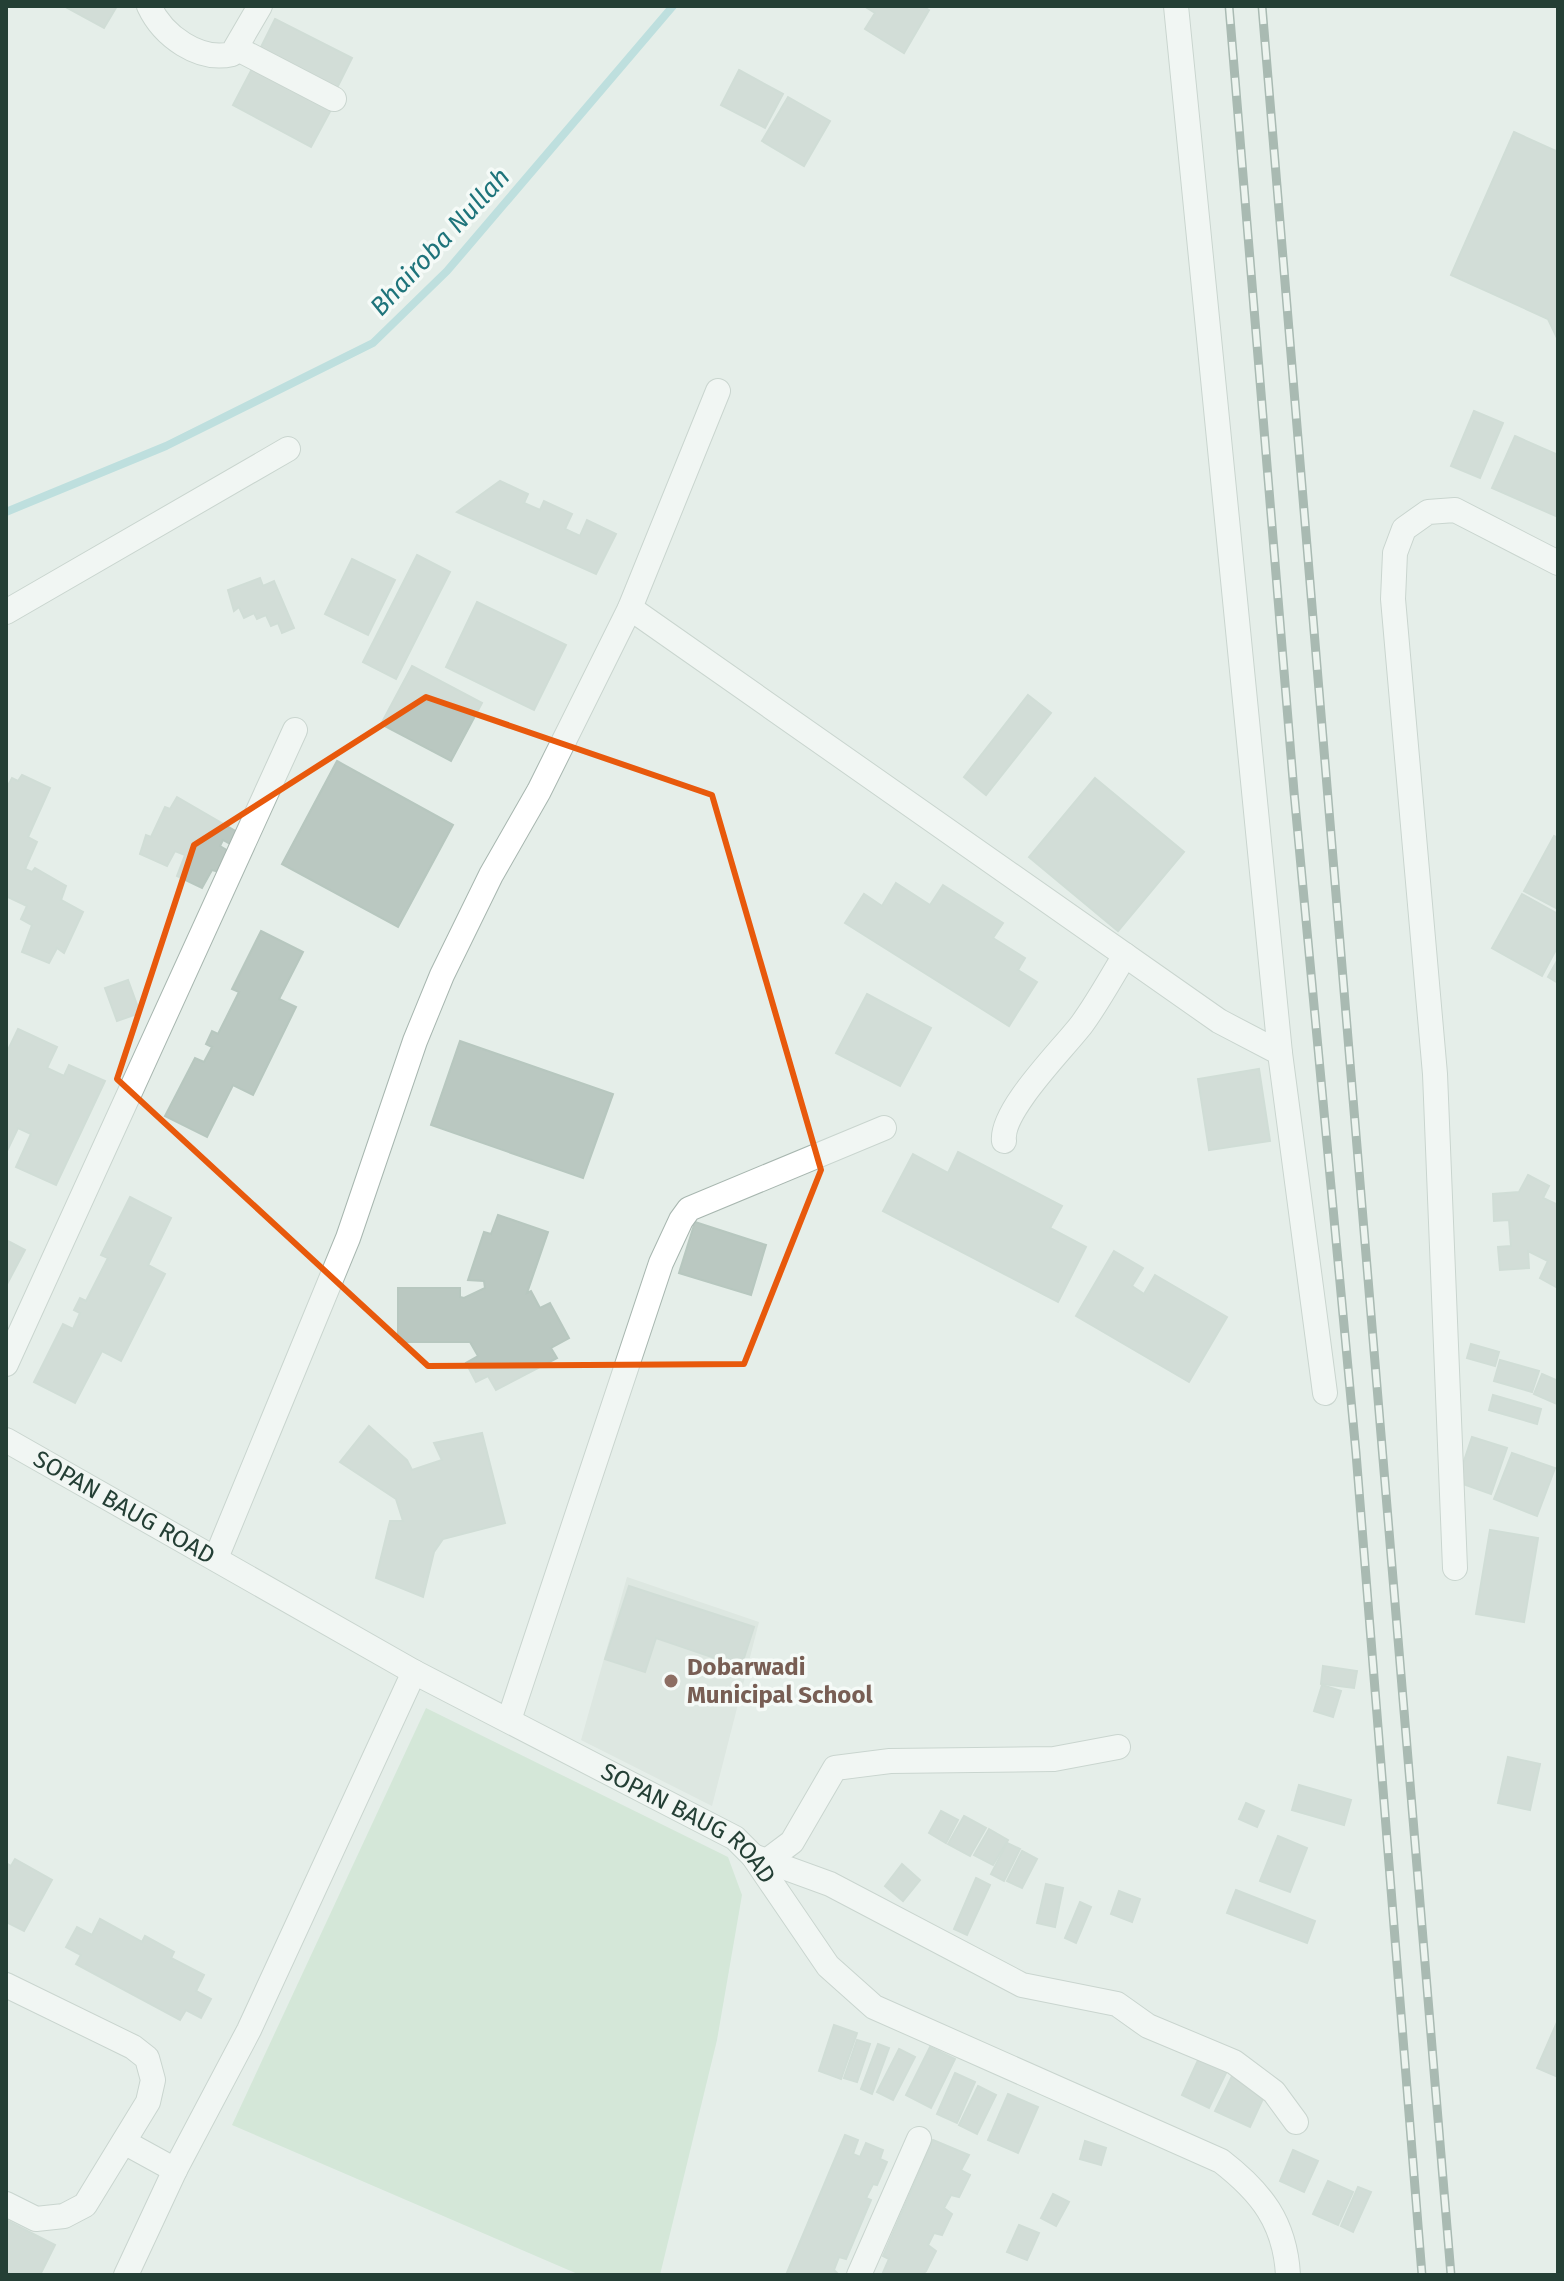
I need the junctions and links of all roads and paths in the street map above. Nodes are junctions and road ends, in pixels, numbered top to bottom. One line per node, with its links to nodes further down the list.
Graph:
1 (149, 6): 4 (street)
2 (260, 6): 4 (street)
3 (1176, 6): 13 (street)
4 (236, 48): 5 (street)
5 (334, 99)
6 (718, 391): 9 (street)
7 (288, 449): 10 (street)
8 (1558, 563): 20 (street)
9 (630, 608): 12 (street); 19 (street)
10 (6, 612)
11 (295, 730): 16 (street)
12 (1125, 955): 13 (street); 15 (street)
13 (1280, 1053): 17 (street)
14 (884, 1128): 22 (street)
15 (1004, 1141)
16 (6, 1364)
17 (1325, 1393)
18 (6, 1440): 19 (street, SOPAN BAUG ROAD)
19 (216, 1558): 21 (street, SOPAN BAUG ROAD)
20 (1455, 1568)
21 (414, 1672): 22 (street, SOPAN BAUG ROAD); 29 (street)
22 (509, 1720): 24 (street, SOPAN BAUG ROAD)
23 (1118, 1747): 24 (street)
24 (761, 1858): 26 (street); 33 (street, SOPAN BAUG ROAD)
25 (6, 1985): 28 (street)
26 (1296, 2122)
27 (919, 2139): 32 (street)
28 (124, 2142): 29 (street); 30 (street)
29 (175, 2170): 31 (street)
30 (6, 2204)
31 (126, 2275)
32 (859, 2275)
33 (1288, 2275)

